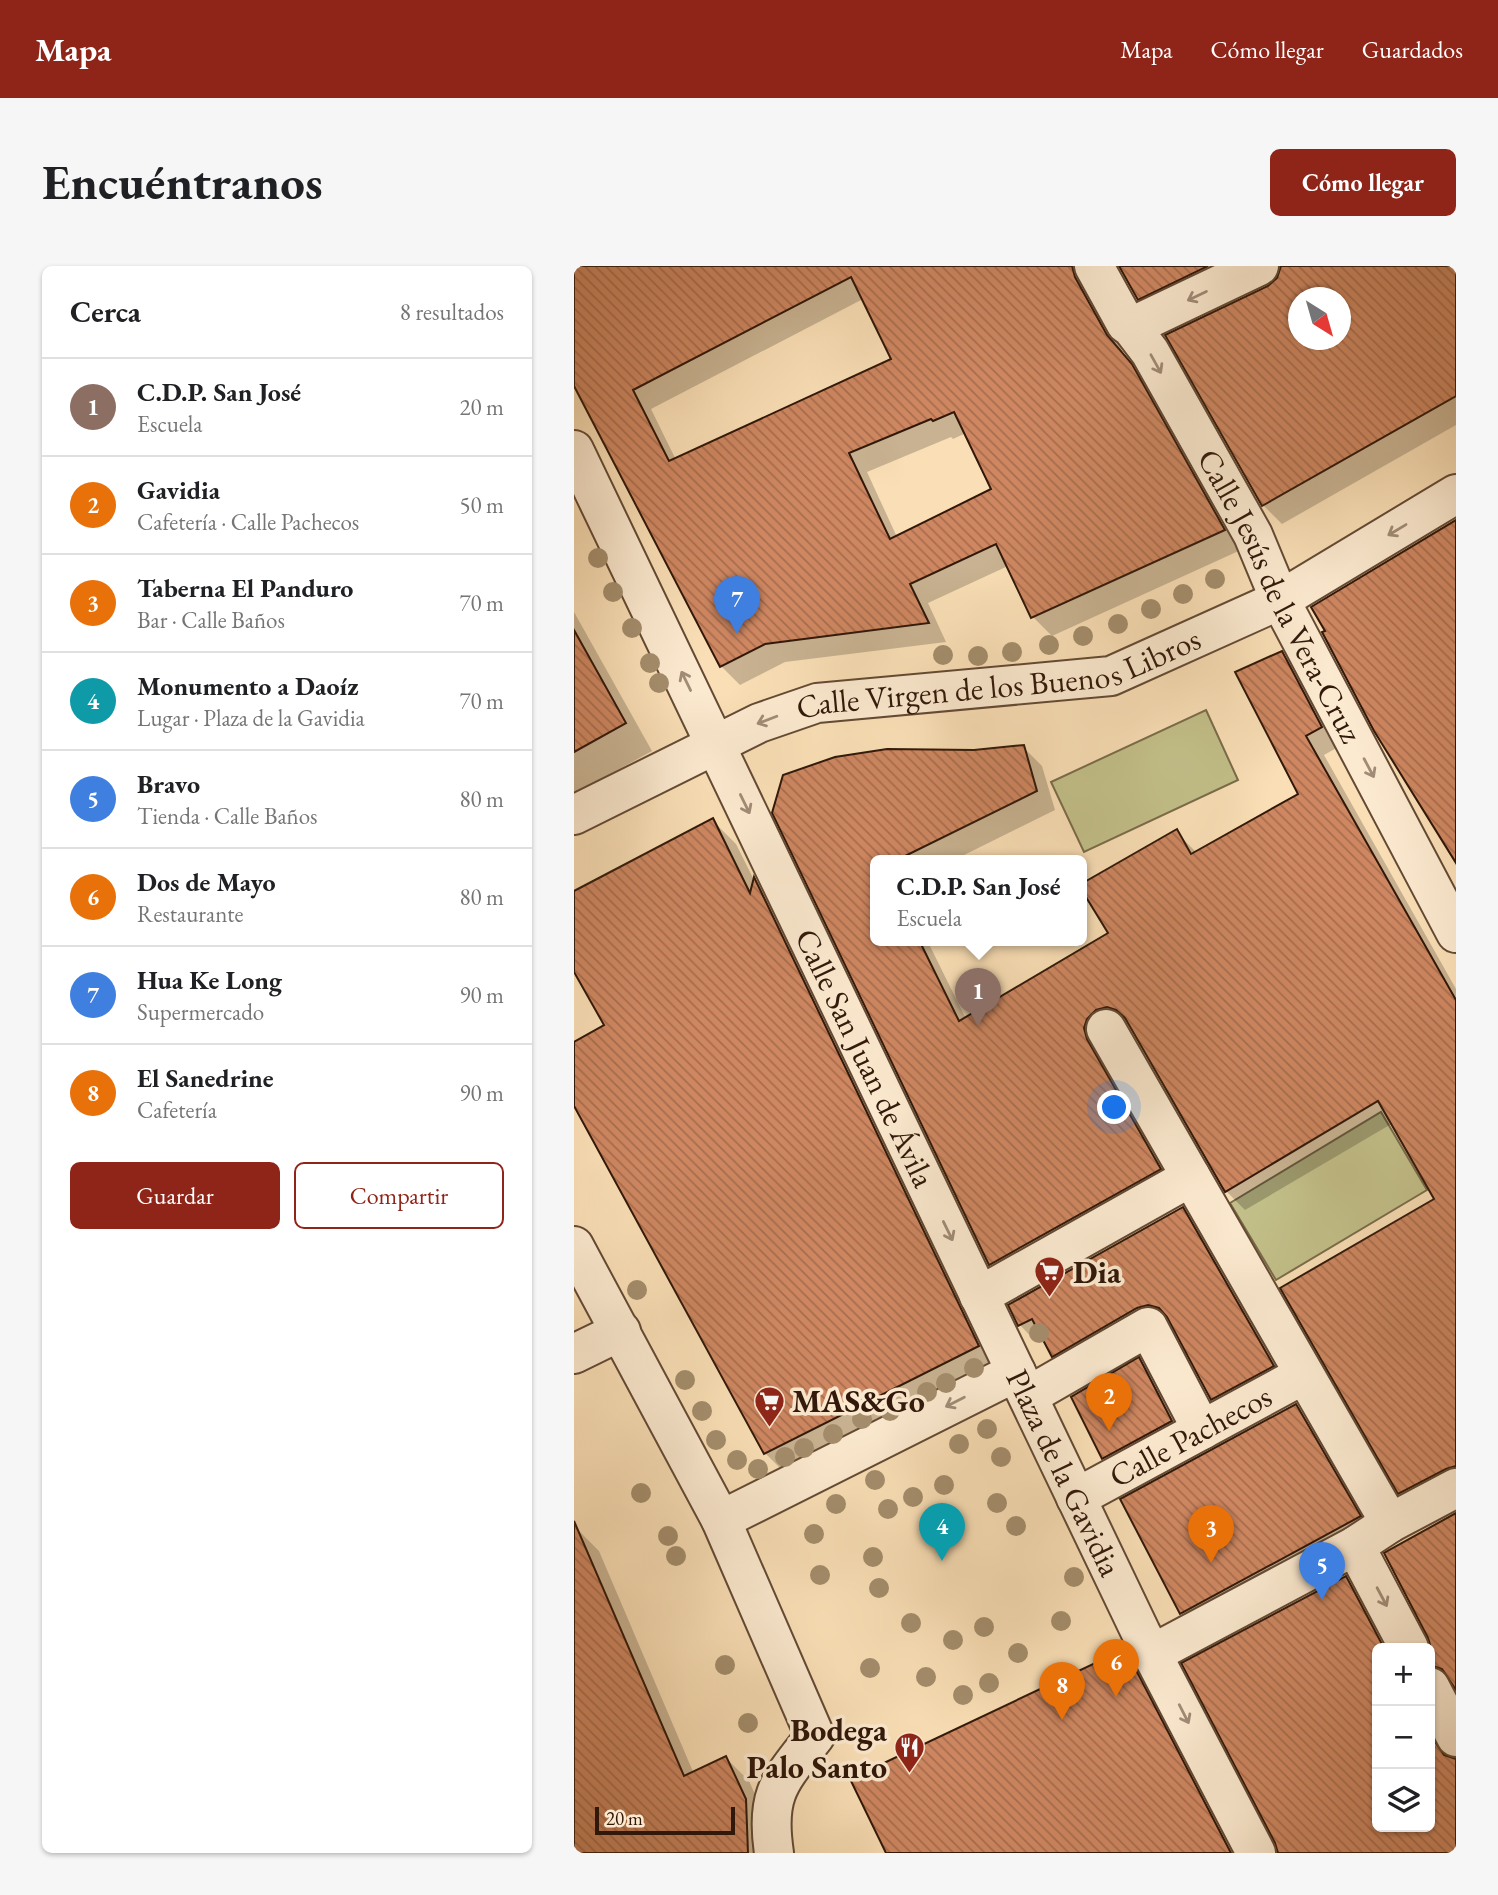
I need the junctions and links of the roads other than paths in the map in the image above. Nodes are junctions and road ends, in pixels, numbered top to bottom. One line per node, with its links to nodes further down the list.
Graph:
1 (1094, 266): 3 (street, Calle Jesús de la Vera-Cruz)
2 (1259, 266): 3 (street, one-way to 3)
3 (1131, 327): 6 (street, Calle Jesús de la Vera-Cruz, one-way to 6)
4 (574, 450): 7 (street, Calle San Juan de Ávila, one-way to 4)
5 (1456, 495): 6 (street, Calle Virgen de los Buenos Libros, one-way to 6)
6 (1280, 600): 7 (street, Calle Virgen de los Buenos Libros, one-way to 7); 9 (street, Calle Jesús de la Vera-Cruz, one-way to 9)
7 (715, 743): 8 (street, Calle Virgen de los Buenos Libros); 13 (street, Calle San Juan de Ávila, one-way to 13)
8 (574, 815)
9 (1456, 933)
10 (1106, 1029): 11 (street)
11 (1191, 1177): 13 (street); 16 (street)
12 (574, 1246): 14 (street)
13 (979, 1296): 17 (street, Calle San Juan de Ávila)
14 (621, 1331): 15 (street); 21 (street)
15 (574, 1354)
16 (1303, 1375): 18 (street, Calle Pachecos); 22 (street)
17 (1022, 1384): 18 (street); 20 (street, Plaza de la Gavidia); 21 (street, Plaza de la Gavidia, one-way to 21)
18 (1202, 1430): 20 (street, Calle Pachecos)
19 (1456, 1488): 22 (street)
20 (1076, 1497): 25 (street, Plaza de la Gavidia)
21 (721, 1520): 28 (street)
22 (1390, 1524): 23 (street)
23 (1355, 1546): 24 (street, one-way to 24); 25 (street)
24 (1406, 1643)
25 (1152, 1654): 29 (street, Plaza de la Gavidia, one-way to 29)
26 (1435, 1697): 27 (street)
27 (1456, 1737)
28 (772, 1843)
29 (1256, 1853)

